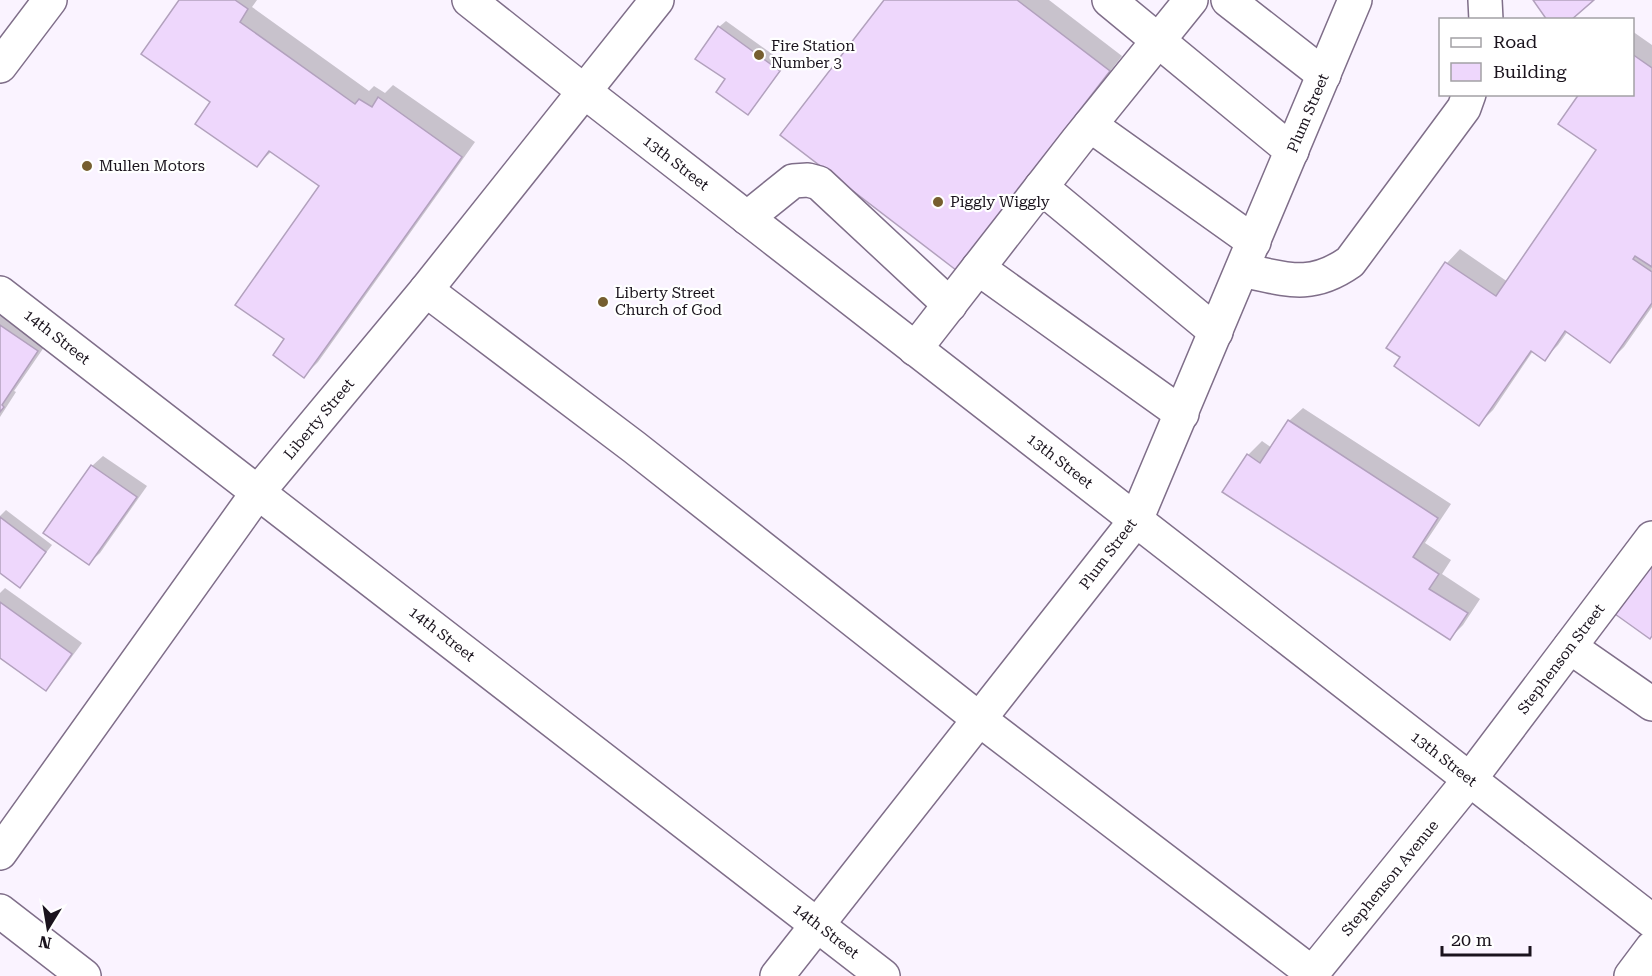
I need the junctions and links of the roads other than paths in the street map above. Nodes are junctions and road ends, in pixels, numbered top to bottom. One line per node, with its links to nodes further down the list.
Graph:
1 (50, 0): 11 (street)
2 (469, 0): 13 (street, 13th Street)
3 (657, 0): 13 (street, Liberty Street)
4 (1109, 0): 10 (street)
5 (1191, 0): 10 (street)
6 (1228, 0): 12 (street)
7 (1356, 0): 12 (street, Plum Street)
8 (1485, 0): 9 (street)
9 (1486, 18)
10 (1158, 40): 15 (street); 16 (street)
11 (0, 66)
12 (1324, 75): 16 (street, Plum Street)
13 (585, 92): 18 (street, 13th Street); 21 (street, Liberty Street)
14 (1468, 96): 19 (street)
15 (1090, 125): 17 (street); 19 (street)
16 (1292, 151): 19 (street, Plum Street)
17 (1041, 187): 20 (street); 24 (street)
18 (747, 218): 23 (street); 25 (street, 13th Street)
19 (1248, 256): 24 (street, Plum Street)
20 (978, 268): 23 (street); 26 (street)
21 (426, 290): 27 (street, Liberty Street); 32 (street)
22 (0, 293): 27 (street, 14th Street)
23 (950, 305): 25 (street)
24 (1216, 332): 26 (street, Plum Street)
25 (915, 349): 28 (street, 13th Street)
26 (1182, 414): 28 (street, Plum Street)
27 (258, 492): 34 (street, Liberty Street); 37 (street, 14th Street)
28 (1136, 520): 32 (street, Plum Street); 33 (street, 13th Street)
29 (1652, 538): 30 (street, Stephenson Street)
30 (1570, 647): 31 (street); 33 (street, Stephenson Street)
31 (1652, 704)
32 (978, 719): 37 (street, Plum Street); 39 (street)
33 (1470, 779): 36 (street, 13th Street); 39 (street, Stephenson Avenue)
34 (0, 853)
35 (0, 911): 40 (street)
36 (1652, 921)
37 (817, 924): 41 (street, Plum Street); 42 (street, 14th Street)
38 (1652, 948): 43 (street)
39 (1311, 975)
40 (84, 976)
41 (777, 976)
42 (883, 976)
43 (1631, 976)

